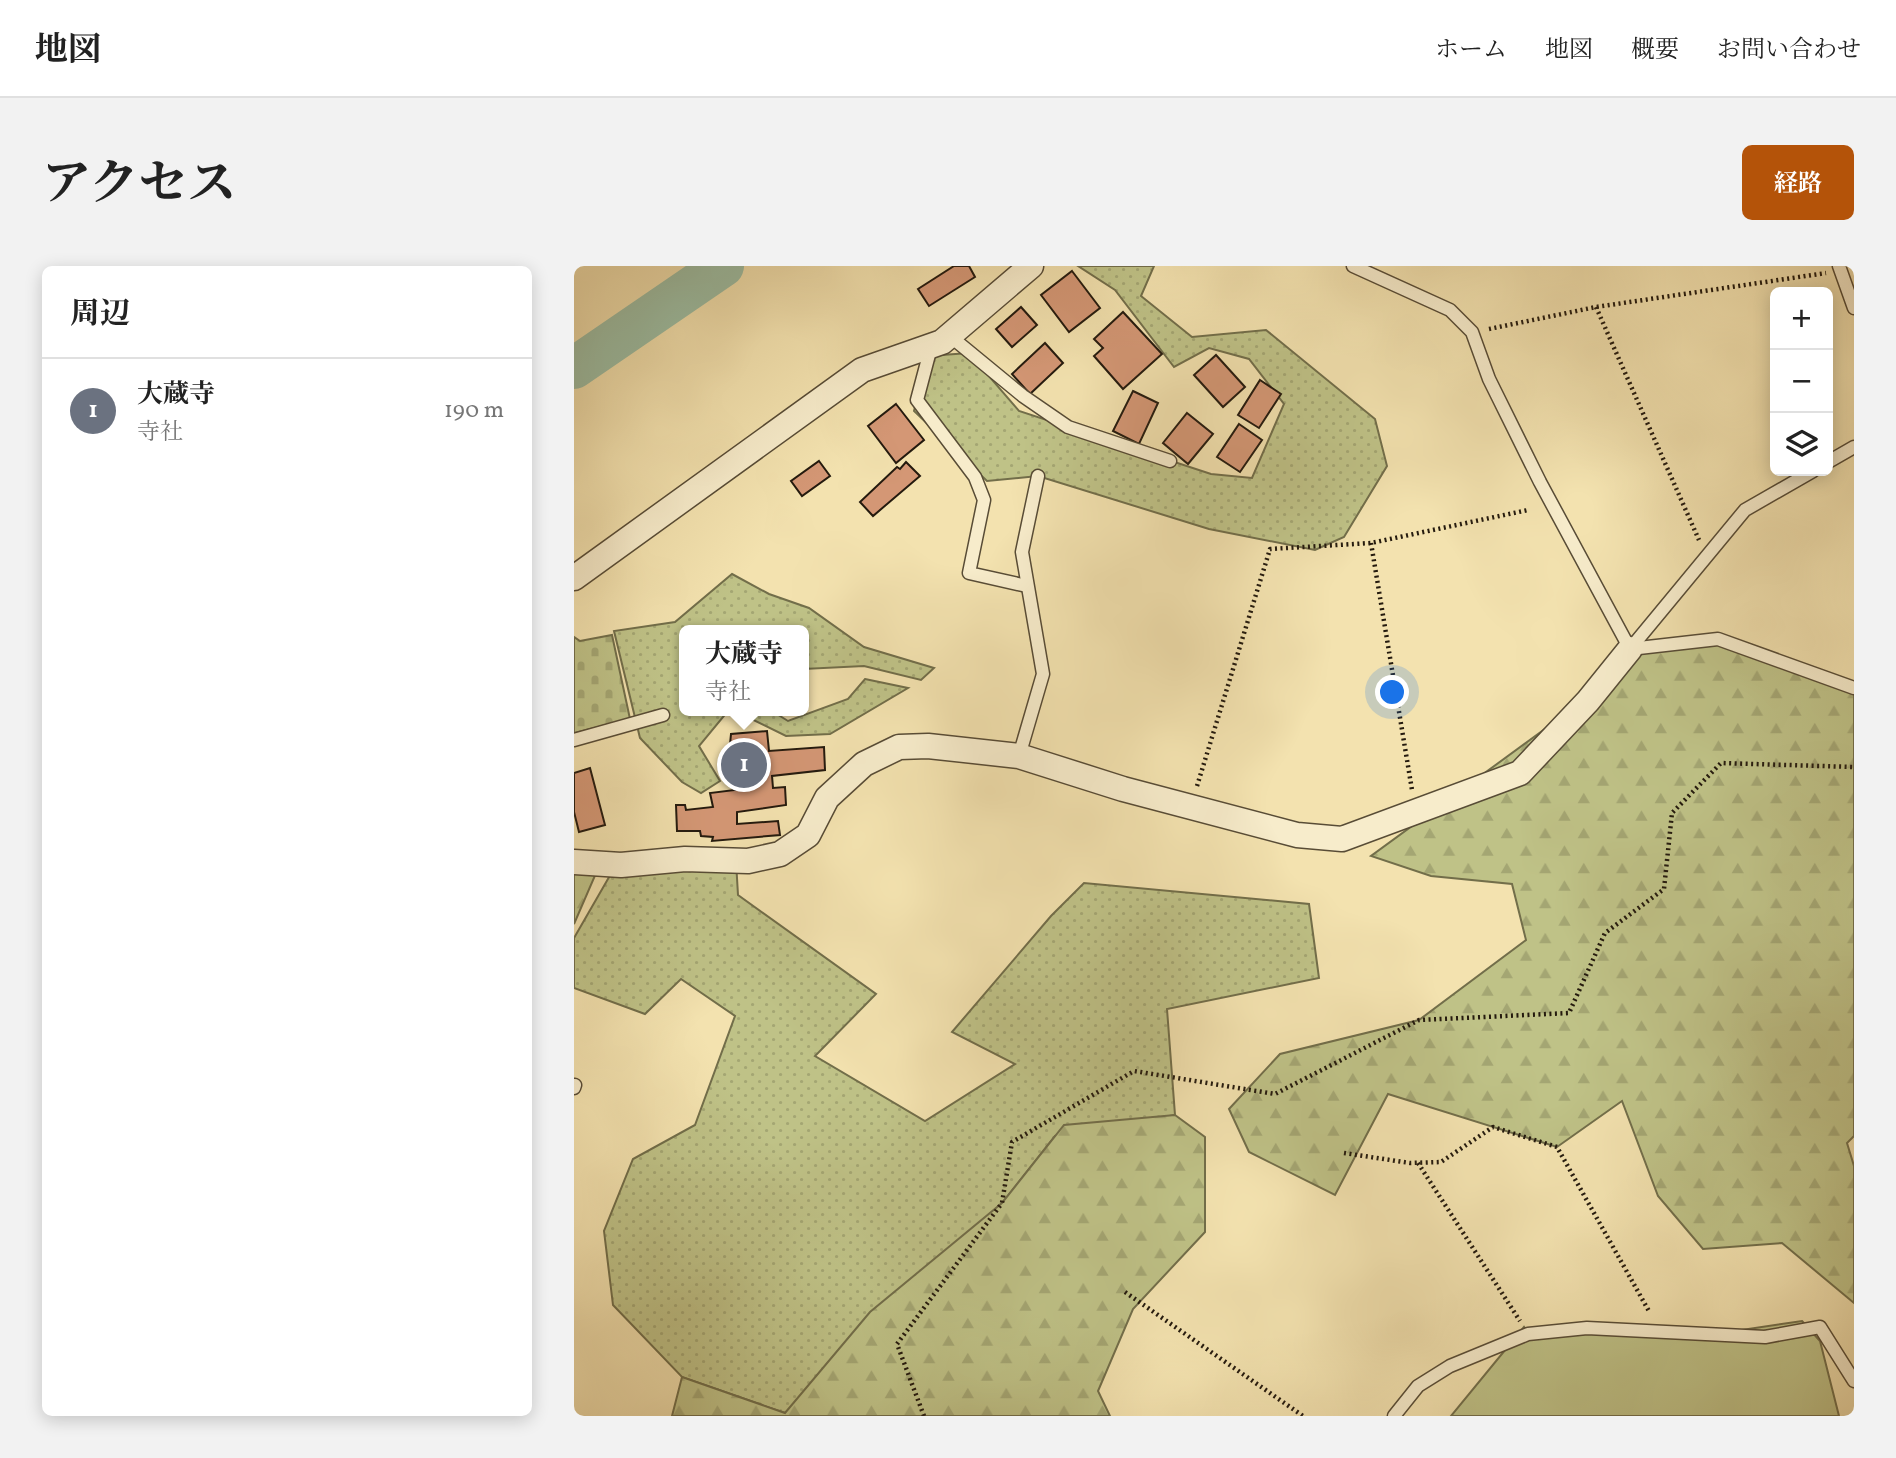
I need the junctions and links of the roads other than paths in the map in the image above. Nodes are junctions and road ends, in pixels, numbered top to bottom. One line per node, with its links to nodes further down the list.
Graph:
1 (1031, 266): 5 (street)
2 (1353, 266): 13 (lane)
3 (1840, 268): 4 (lane)
4 (1854, 309)
5 (940, 341): 8 (lane); 11 (street); 12 (lane)
6 (1854, 447): 7 (lane)
7 (1833, 459)
8 (1170, 461)
9 (1038, 476): 12 (lane)
10 (1804, 476): 13 (lane)
11 (574, 578)
12 (1027, 586): 17 (lane)
13 (1630, 649): 14 (lane); 17 (street)
14 (1854, 688)
15 (663, 715): 16 (lane)
16 (574, 740)
17 (1018, 757): 18 (street)
18 (574, 862)
19 (1854, 1381): 20 (lane)
20 (1394, 1416)

